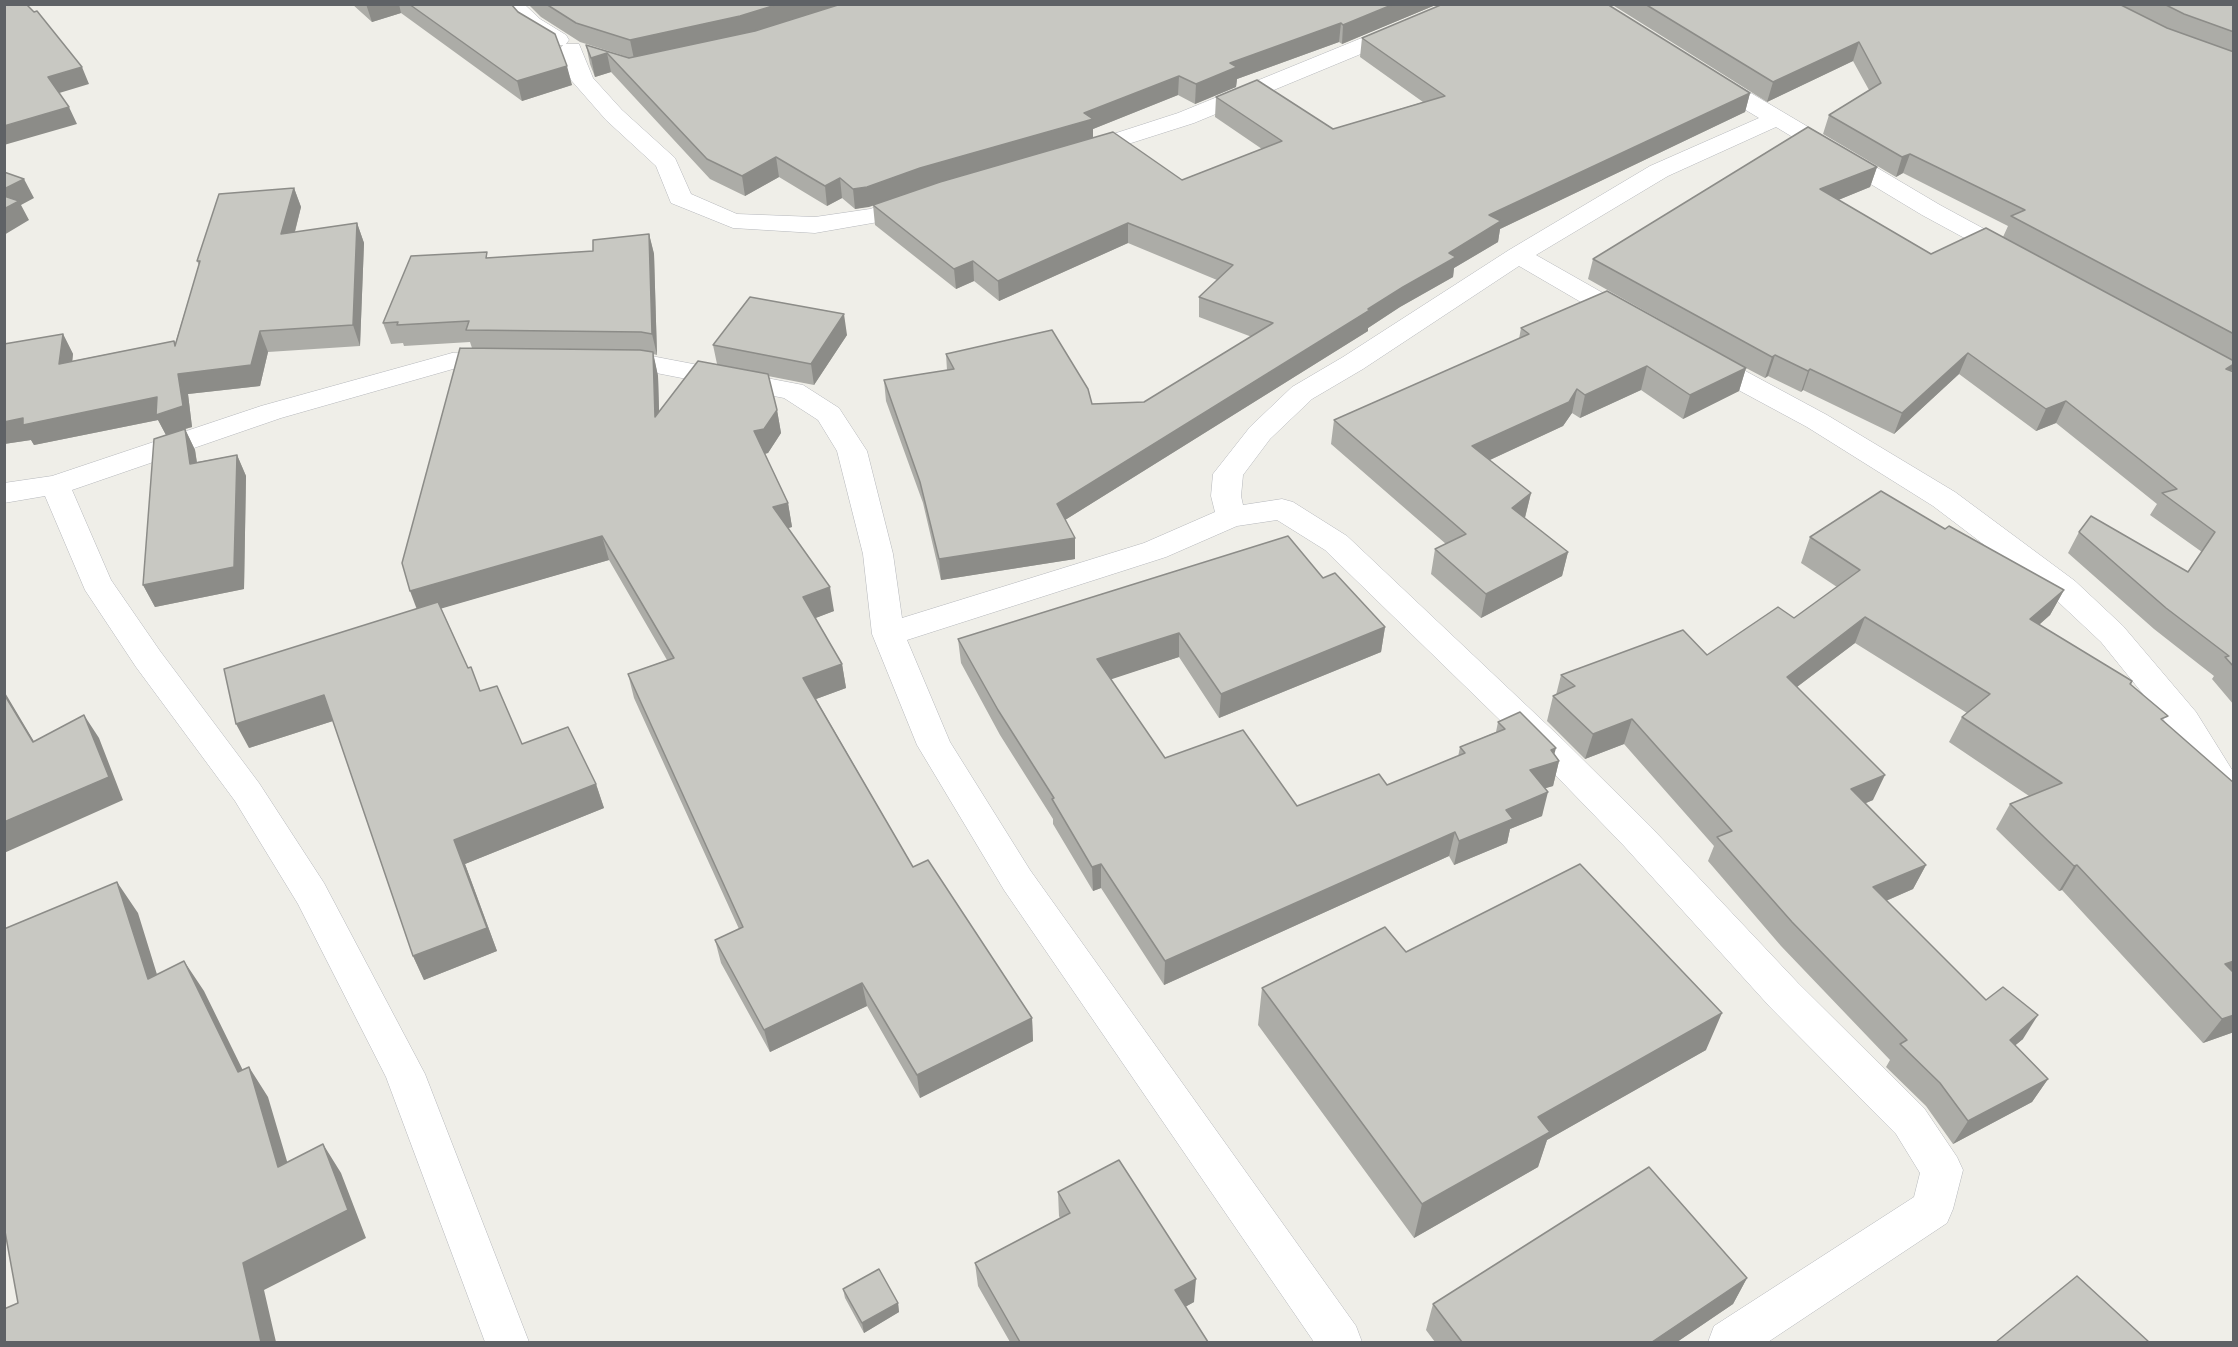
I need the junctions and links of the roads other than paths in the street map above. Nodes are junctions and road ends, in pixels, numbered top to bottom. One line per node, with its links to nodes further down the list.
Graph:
1 (512, 4): 6 (street)
2 (1465, 4): 5 (street)
3 (1687, 65): 4 (street)
4 (1775, 118): 7 (street); 8 (street)
5 (1062, 158)
6 (932, 195)
7 (1518, 255): 9 (street); 15 (street)
8 (2039, 269)
9 (1650, 330)
10 (1681, 347): 17 (street)
11 (530, 362): 13 (street)
12 (588, 363): 16 (street)
13 (55, 484): 14 (street); 18 (street)
14 (4, 493)
15 (1231, 517): 16 (street); 20 (street)
16 (888, 634): 19 (street)
17 (2234, 803)
18 (507, 1342)
19 (1340, 1342)
20 (1730, 1342)

